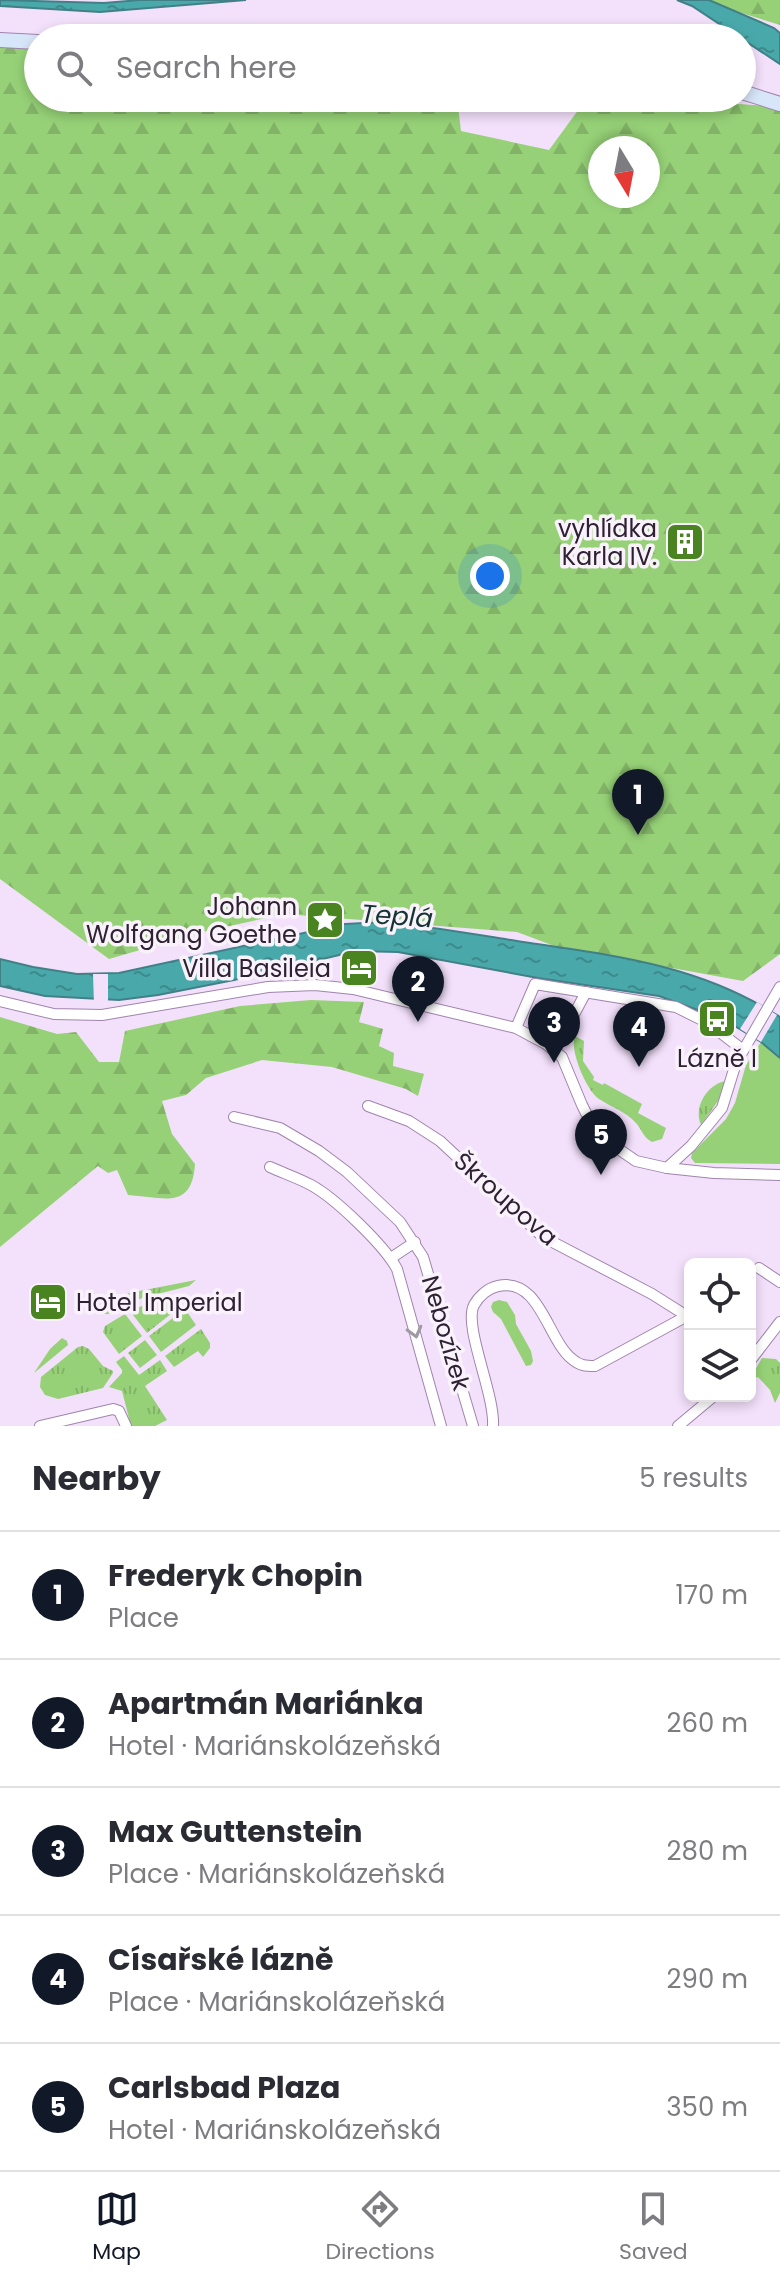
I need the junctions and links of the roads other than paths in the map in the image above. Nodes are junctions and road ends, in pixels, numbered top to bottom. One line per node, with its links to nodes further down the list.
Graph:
1 (0, 40): 2 (street)
2 (24, 41)
3 (756, 96): 4 (street)
4 (780, 104)
5 (778, 989): 10 (street)
6 (586, 992): 8 (street); 9 (street); 10 (street)
7 (0, 1001): 8 (street)
8 (516, 1028): 9 (street)
9 (555, 1050): 14 (street)
10 (743, 1050): 14 (street)
11 (368, 1106): 20 (street, Škroupova)
12 (234, 1117): 16 (street, Nebozízek)
13 (270, 1167): 17 (street, Nebozízek)
14 (667, 1168): 15 (street)
15 (780, 1175)
16 (415, 1242): 17 (street, Nebozízek); 28 (street, Nebozízek)
17 (391, 1258): 27 (street, Nebozízek, one-way to 27)
18 (759, 1268): 19 (street)
19 (780, 1282)
20 (684, 1314)
21 (684, 1320): 29 (street)
22 (780, 1322): 23 (street)
23 (756, 1351)
24 (707, 1402): 30 (street)
25 (40, 1426): 26 (street)
26 (126, 1426)
27 (441, 1426)
28 (473, 1426)
29 (493, 1426)
30 (678, 1426)

